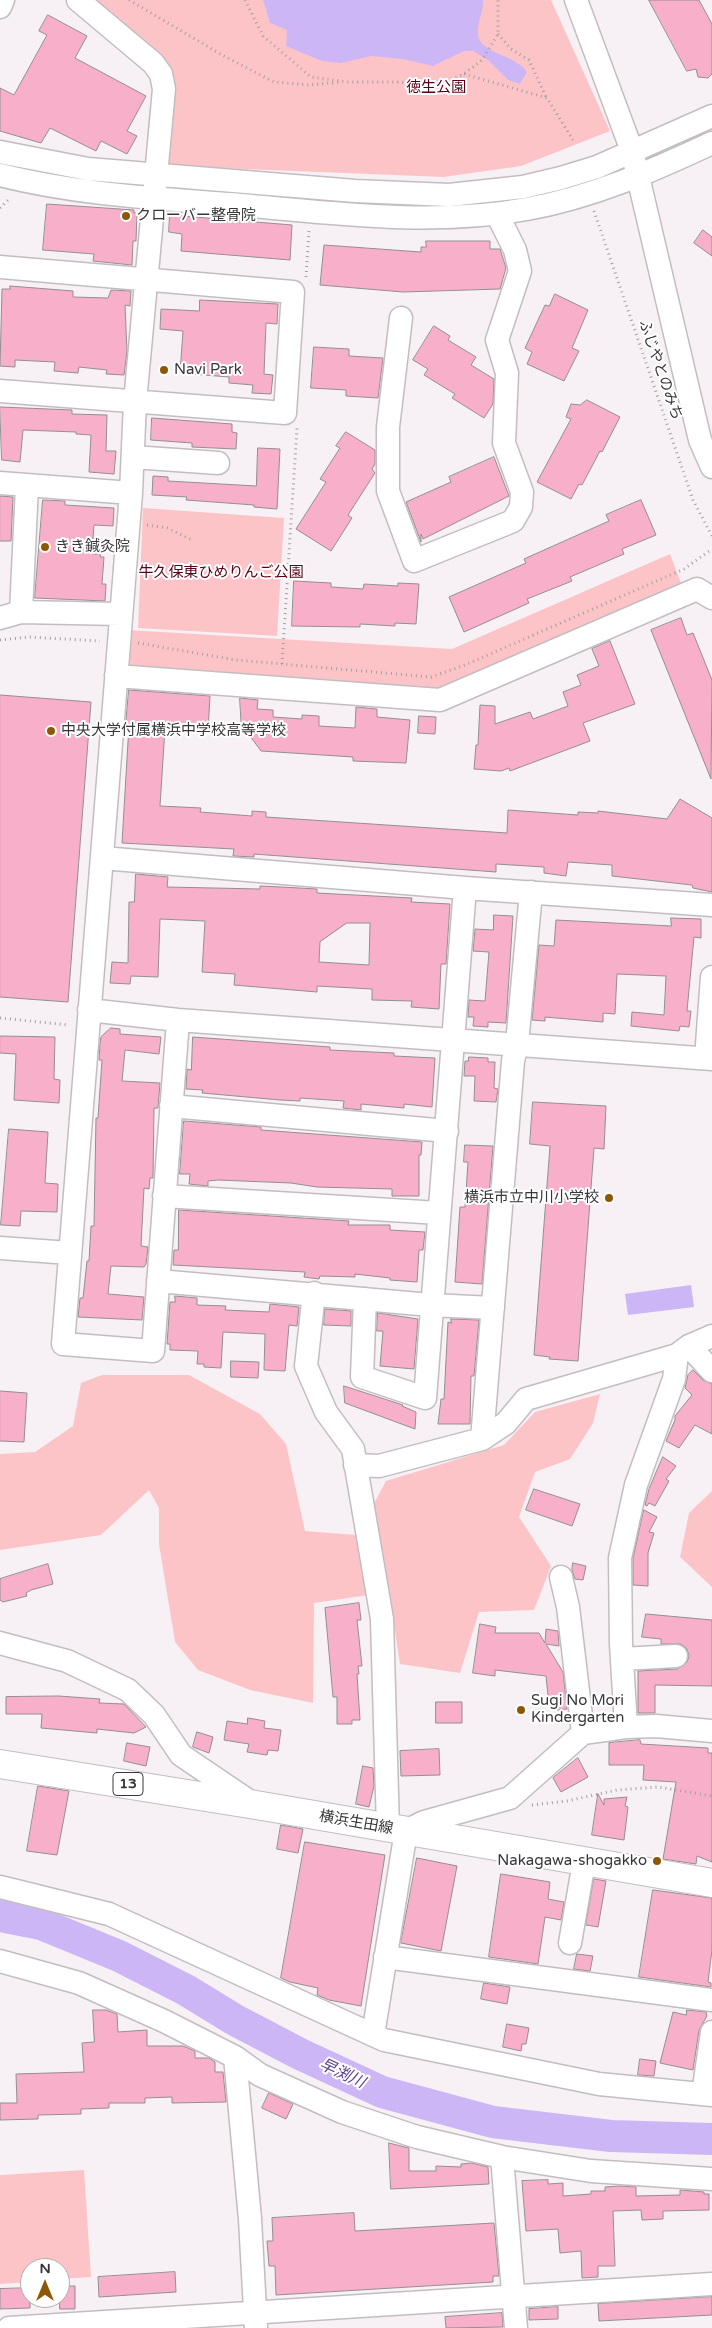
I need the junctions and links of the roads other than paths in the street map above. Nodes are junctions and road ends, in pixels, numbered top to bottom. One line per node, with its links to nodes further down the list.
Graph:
1 (3, 0): 4 (street)
2 (78, 0): 10 (street)
3 (576, 0): 7 (street)
4 (0, 6)
5 (712, 116): 7 (street)
6 (712, 143): 11 (street)
7 (632, 151): 10 (street); 11 (street)
8 (0, 152): 10 (street)
9 (0, 175): 12 (street)
10 (156, 175): 12 (street)
11 (639, 177): 13 (street); 21 (street)
12 (154, 198): 13 (street); 15 (street)
13 (497, 214): 16 (street)
14 (0, 267): 15 (street)
15 (148, 281): 18 (street); 18 (street)
16 (400, 318)
17 (0, 391): 18 (street)
18 (135, 402): 19 (street)
19 (133, 457): 20 (street); 24 (street)
20 (218, 463)
21 (712, 467)
22 (0, 483): 23 (street)
23 (27, 486): 24 (street); 27 (street)
24 (131, 494): 26 (street)
25 (712, 598): 28 (street)
26 (121, 614): 27 (street); 28 (street)
27 (10, 615)
28 (116, 676): 29 (street)
29 (102, 858): 30 (street); 34 (street)
30 (465, 888): 31 (street); 36 (street)
31 (531, 892): 32 (street); 37 (street)
32 (712, 905)
33 (712, 977): 38 (street)
34 (89, 1018): 35 (street); 44 (street)
35 (178, 1020): 36 (street); 39 (street)
36 (453, 1040): 37 (street); 40 (street)
37 (518, 1044): 38 (street); 49 (street)
38 (709, 1058)
39 (171, 1106): 40 (street); 41 (street)
40 (447, 1131): 42 (street)
41 (164, 1196): 42 (street); 45 (street)
42 (438, 1213): 48 (street)
43 (0, 1248): 44 (street)
44 (70, 1253): 45 (street)
45 (158, 1281): 46 (street)
46 (314, 1293): 47 (street); 54 (street)
47 (365, 1299): 48 (street); 48 (street)
48 (431, 1305): 49 (street)
49 (493, 1308): 53 (street)
50 (712, 1336): 51 (street)
51 (683, 1351): 52 (street); 53 (street); 58 (street)
52 (712, 1371)
53 (482, 1439): 54 (street)
54 (355, 1465): 64 (street)
55 (561, 1577): 61 (street)
56 (0, 1643): 63 (street)
57 (676, 1656): 58 (street)
58 (622, 1658): 59 (street)
59 (626, 1727): 60 (street); 61 (street)
60 (712, 1731)
61 (583, 1733): 64 (street)
62 (0, 1764): 63 (main road, 横浜生田線 / 13)
63 (256, 1805): 64 (main road, 横浜生田線 / 13)
64 (397, 1830): 65 (main road, 横浜生田線 / 13); 69 (street)
65 (584, 1862): 66 (main road, 横浜生田線 / 13); 68 (street)
66 (712, 1883)
67 (0, 1887): 73 (street)
68 (570, 1943)
69 (385, 1958): 71 (street); 73 (street)
70 (0, 1961): 74 (street)
71 (712, 2000)
72 (712, 2032): 75 (street)
73 (373, 2035): 75 (street)
74 (235, 2057): 76 (street); 80 (street)
75 (708, 2094)
76 (502, 2157): 77 (street); 79 (street)
77 (712, 2179)
78 (712, 2284): 79 (street)
79 (514, 2297): 80 (street); 82 (street)
80 (256, 2320): 81 (street)
81 (8, 2328)
82 (516, 2328)

